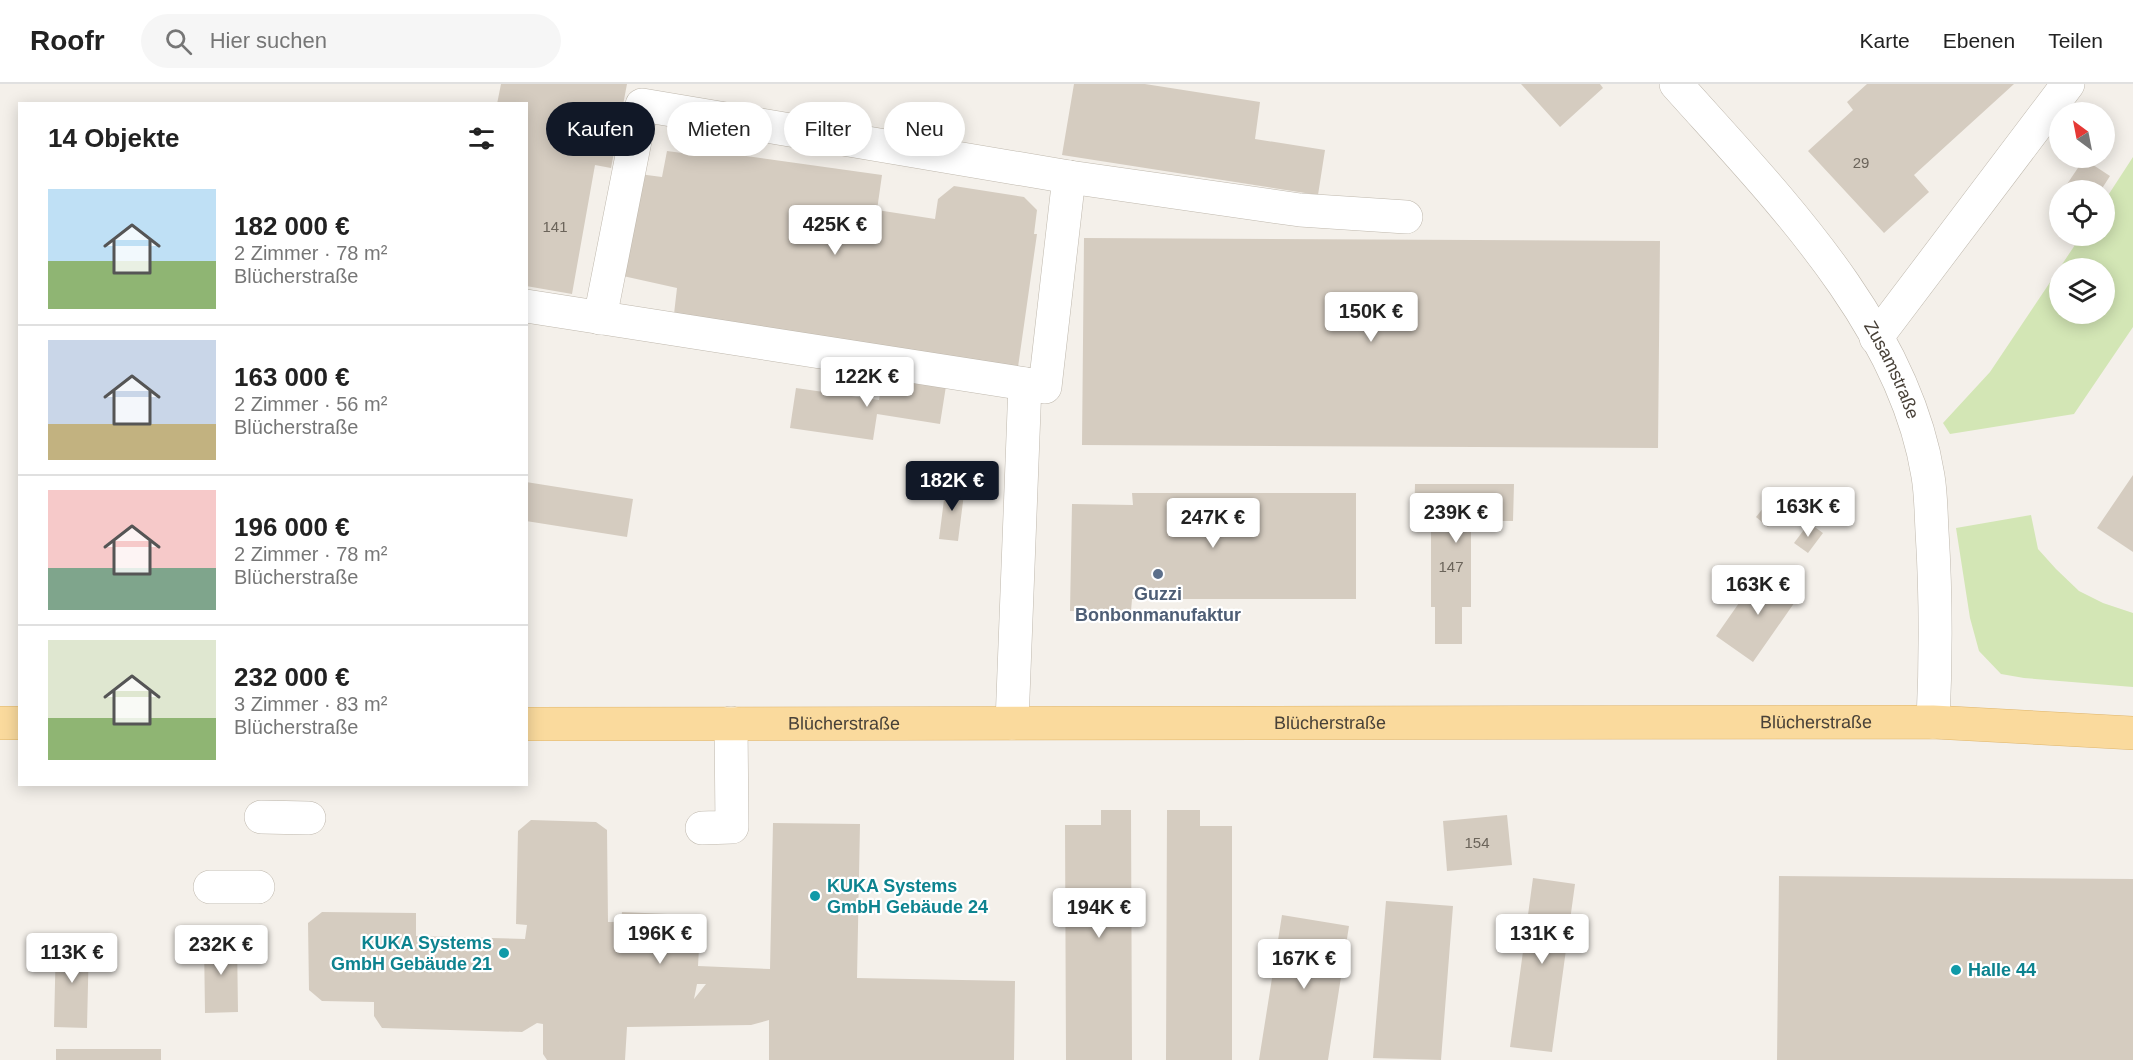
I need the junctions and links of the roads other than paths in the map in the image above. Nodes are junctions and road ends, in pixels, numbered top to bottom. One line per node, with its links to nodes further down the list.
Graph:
1 (1676, 84): 7 (street, Zusamstraße)
2 (2068, 84): 7 (street)
3 (1070, 177): 4 (street); 6 (street); 8 (street)
4 (1406, 217)
5 (528, 306): 6 (street)
6 (600, 318): 8 (street)
7 (1876, 338): 9 (street, Zusamstraße)
8 (1025, 384): 13 (street)
9 (1933, 722): 13 (main road, Blücherstraße); 15 (main road, Blücherstraße)
10 (0, 723): 11 (main road)
11 (18, 723)
12 (731, 723): 13 (main road, Blücherstraße); 14 (main road, Blücherstraße); 18 (street)
13 (1012, 723)
14 (528, 724)
15 (2133, 733)
16 (261, 817): 17 (street)
17 (309, 818)
18 (702, 828)
19 (258, 887): 20 (street)
20 (210, 888)

